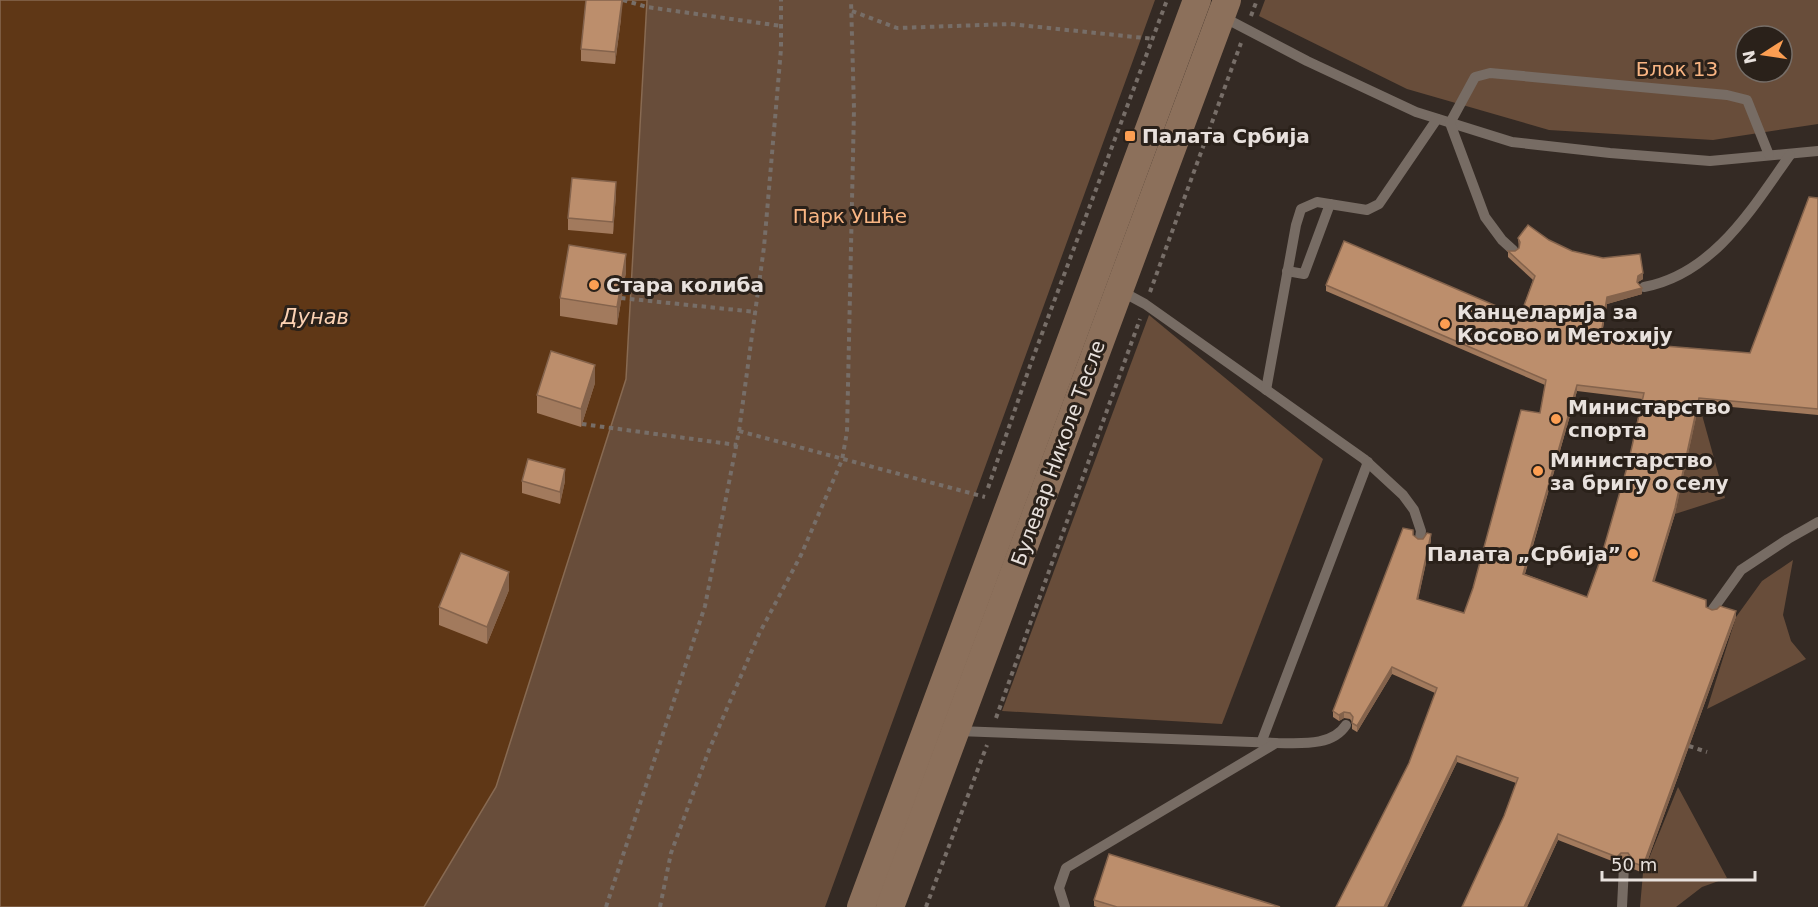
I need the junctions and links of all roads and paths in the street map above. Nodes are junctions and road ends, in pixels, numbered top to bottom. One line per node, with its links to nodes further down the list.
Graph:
1 (623, 0): 6 (path)
2 (781, 0): 6 (path)
3 (851, 0): 5 (path)
4 (1210, 6): 7 (lane); 17 (main road, Булевар Николе Тесле)
5 (852, 11): 8 (path); 26 (path)
6 (781, 26): 21 (path)
7 (1246, 29): 9 (lane); 20 (path)
8 (1154, 39)
9 (1437, 119): 10 (lane); 14 (lane)
10 (1450, 123): 13 (lane); 13 (lane); 15 (lane)
11 (1818, 151): 12 (lane)
12 (1790, 154): 13 (lane); 18 (lane)
13 (1769, 155)
14 (1330, 204): 16 (lane); 16 (lane)
15 (1513, 250)
16 (1287, 271): 22 (lane)
17 (1107, 284): 20 (lane); 33 (main road, Булевар Николе Тесле)
18 (1644, 287)
19 (621, 298): 21 (path)
20 (1145, 304): 22 (lane); 34 (path)
21 (756, 312): 24 (path)
22 (1266, 390): 27 (lane)
23 (582, 424): 25 (path)
24 (739, 431): 25 (path); 26 (path)
25 (737, 445): 40 (path)
26 (842, 460): 28 (path); 41 (path)
27 (1368, 462): 30 (lane); 35 (lane)
28 (985, 497)
29 (1818, 522): 31 (lane)
30 (1420, 538)
31 (1713, 609)
32 (1346, 725): 36 (lane)
33 (943, 726): 34 (lane); 42 (main road, Булевар Николе Тесле); 43 (main road, Булевар Николе Тесле)
34 (991, 733): 35 (lane); 44 (path)
35 (1261, 743): 36 (lane)
36 (1276, 743): 45 (lane)
37 (1689, 746): 38 (path)
38 (1707, 752)
39 (1624, 866): 46 (lane)
40 (606, 907)
41 (660, 907)
42 (861, 907)
43 (890, 907)
44 (926, 907)
45 (1065, 907)
46 (1622, 907)

